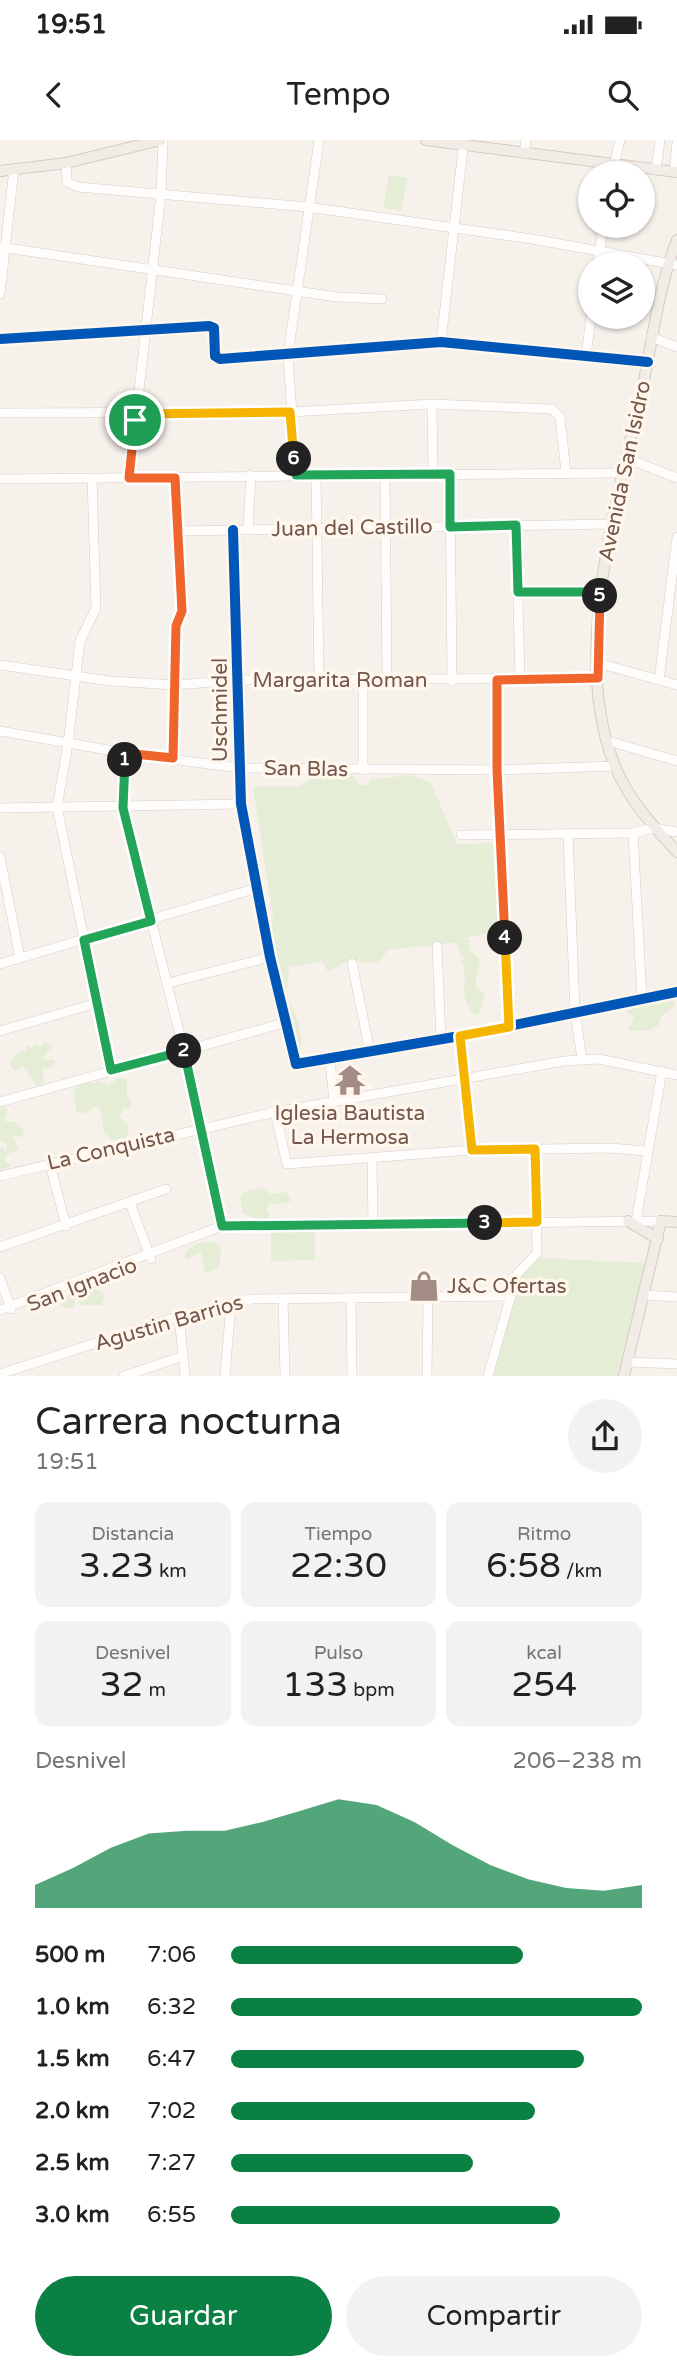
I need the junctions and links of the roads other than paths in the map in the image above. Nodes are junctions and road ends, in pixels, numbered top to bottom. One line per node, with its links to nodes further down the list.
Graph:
1 (162, 140): 11 (main road); 17 (street)
2 (319, 140): 18 (street)
3 (426, 140): 7 (main road)
4 (526, 140): 9 (street)
5 (620, 140): 10 (street)
6 (660, 140): 14 (street)
7 (464, 143): 9 (main road); 19 (street)
8 (677, 143): 16 (street)
9 (524, 153): 12 (main road)
10 (614, 161)
11 (66, 163): 13 (main road); 17 (street)
12 (578, 163)
13 (14, 169): 15 (main road); 22 (street)
14 (656, 170): 16 (main road)
15 (0, 171)
16 (675, 172)
17 (161, 194): 18 (street); 25 (street)
18 (309, 207): 19 (street); 26 (street)
19 (454, 229): 23 (street); 33 (street)
20 (601, 238): 23 (street)
21 (677, 240): 24 (main road, Avenida San Isidro)
22 (2, 248): 25 (street); 27 (street)
23 (599, 251): 24 (street)
24 (672, 263): 31 (main road, Avenida San Isidro)
25 (150, 270): 26 (street); 30 (street)
26 (297, 292): 28 (street); 35 (street)
27 (0, 294)
28 (382, 299)
29 (589, 329): 36 (street)
30 (145, 332): 32 (street); 35 (street); 41 (street)
31 (651, 337): 34 (street); 37 (main road, Avenida San Isidro)
32 (0, 339)
33 (441, 342): 35 (street); 36 (street)
34 (677, 347)
35 (288, 355): 39 (street)
36 (586, 356): 37 (street)
37 (648, 362): 42 (main road, Avenida San Isidro)
38 (432, 404): 39 (street); 43 (street); 47 (street)
39 (290, 412): 41 (street); 50 (street)
40 (0, 413): 41 (street)
41 (137, 414): 51 (street)
42 (626, 458): 44 (main road, Avenida San Isidro); 53 (street)
43 (566, 473): 44 (street); 48 (street)
44 (623, 473): 56 (main road, Avenida San Isidro)
45 (316, 474): 46 (street); 50 (street); 60 (street)
46 (385, 474): 47 (street); 59 (street)
47 (433, 474): 48 (street)
48 (450, 474): 58 (street)
49 (251, 475): 50 (street); 52 (street); 62 (street)
50 (296, 475)
51 (129, 478): 52 (street); 55 (street)
52 (175, 478): 63 (street)
53 (677, 478)
54 (0, 479): 55 (street)
55 (92, 479): 71 (street)
56 (611, 524): 57 (street, Juan del Castillo); 66 (main road, Avenida San Isidro)
57 (516, 525): 58 (street, Juan del Castillo); 65 (street)
58 (450, 527): 59 (street, Juan del Castillo); 80 (street)
59 (384, 528): 60 (street, Juan del Castillo); 76 (street)
60 (317, 529): 62 (street, Juan del Castillo); 74 (street)
61 (233, 530): 62 (street, Juan del Castillo); 63 (street, Juan del Castillo); 73 (street, Uschmidel)
62 (248, 530)
63 (177, 531): 81 (street)
64 (676, 542): 67 (street)
65 (518, 592): 66 (street); 78 (street)
66 (600, 592): 69 (main road, Avenida San Isidro)
67 (666, 611): 68 (street); 79 (street)
68 (677, 614)
69 (598, 663): 72 (main road, Avenida San Isidro); 79 (street)
70 (0, 665): 71 (street, Margarita Roman)
71 (75, 675): 81 (street, Margarita Roman); 85 (street)
72 (598, 678): 78 (street, Margarita Roman); 84 (main road, Avenida San Isidro)
73 (240, 680): 74 (street, Margarita Roman); 81 (street, Margarita Roman); 90 (street, Uschmidel)
74 (319, 680): 75 (street, Margarita Roman)
75 (363, 680): 76 (street, Margarita Roman); 91 (street)
76 (387, 680): 80 (street, Margarita Roman)
77 (497, 680): 78 (street, Margarita Roman); 80 (street, Margarita Roman); 92 (street)
78 (520, 680)
79 (659, 680): 82 (street)
80 (452, 681)
81 (175, 685): 87 (street)
82 (677, 685)
83 (0, 731): 85 (street, San Blas)
84 (608, 741): 88 (street); 89 (main road, Avenida San Isidro)
85 (68, 744): 86 (street, San Blas); 94 (street)
86 (125, 753): 87 (street, San Blas); 96 (street)
87 (173, 758): 90 (street, San Blas)
88 (677, 761)
89 (614, 766): 92 (street, San Blas); 97 (main road, Avenida San Isidro)
90 (239, 768): 91 (street, San Blas); 93 (street, Uschmidel)
91 (363, 770): 92 (street, San Blas)
92 (497, 770): 102 (street)
93 (242, 804): 96 (street); 105 (street, Uschmidel)
94 (57, 807): 95 (street); 96 (street); 108 (street)
95 (0, 808)
96 (123, 808): 107 (street)
97 (654, 828): 98 (street); 99 (street); 103 (main road, Avenida San Isidro)
98 (677, 832)
99 (633, 833): 100 (street); 116 (street)
100 (568, 834): 102 (street); 118 (street)
101 (461, 835): 102 (street)
102 (499, 836): 120 (street)
103 (677, 852)
104 (0, 857): 106 (street)
105 (257, 888): 107 (street); 110 (street, Uschmidel)
106 (3, 894): 111 (street)
107 (151, 921): 108 (street); 114 (street)
108 (84, 940): 111 (street); 117 (street)
109 (436, 946): 123 (street)
110 (270, 957): 114 (street); 119 (street, Uschmidel)
111 (20, 958): 113 (street)
112 (352, 963): 125 (street)
113 (0, 964)
114 (168, 983): 124 (street)
115 (677, 992): 116 (street)
116 (642, 999): 118 (street)
117 (97, 1003): 121 (street); 128 (street)
118 (575, 1012): 120 (street); 126 (street)
119 (284, 1023): 124 (street); 127 (street, Uschmidel)
120 (509, 1027): 122 (street)
121 (0, 1031)
122 (460, 1036): 123 (street); 131 (street)
123 (441, 1039): 125 (street)
124 (184, 1051): 128 (street); 135 (street)
125 (370, 1052): 127 (street)
126 (582, 1059): 129 (street, La Conquista); 131 (street, La Conquista)
127 (330, 1060): 133 (street)
128 (111, 1070): 132 (street)
129 (662, 1071): 130 (street, La Conquista); 138 (street)
130 (677, 1075)
131 (464, 1080): 133 (street, La Conquista); 137 (street)
132 (0, 1102)
133 (334, 1102): 134 (street, La Conquista)
134 (275, 1112): 135 (street, La Conquista); 139 (street)
135 (201, 1128): 140 (street, La Conquista); 149 (street)
136 (535, 1149): 137 (street); 138 (street); 146 (street)
137 (472, 1150): 139 (street)
138 (646, 1151): 144 (street)
139 (372, 1158): 150 (street)
140 (50, 1164): 141 (street, La Conquista); 148 (street)
141 (0, 1176)
142 (166, 1189): 143 (street)
143 (130, 1203): 148 (street); 153 (street)
144 (632, 1221): 145 (street, San Ignacio); 146 (street, San Ignacio); 151 (main road)
145 (661, 1221): 147 (main road); 151 (main road)
146 (537, 1222): 150 (street, San Ignacio); 156 (street)
147 (677, 1222)
148 (66, 1226): 152 (street)
149 (222, 1226): 150 (street, San Ignacio); 153 (street, San Ignacio)
150 (373, 1226)
151 (658, 1239): 155 (main road)
152 (0, 1247)
153 (150, 1257): 162 (street, San Ignacio)
154 (0, 1278): 162 (street)
155 (646, 1295): 157 (street); 167 (main road)
156 (510, 1296): 160 (street, Agustin Barrios); 176 (street)
157 (677, 1297)
158 (283, 1299): 159 (street, Agustin Barrios); 161 (street, Agustin Barrios); 173 (street)
159 (351, 1299): 160 (street, Agustin Barrios); 174 (street)
160 (428, 1300): 175 (street)
161 (231, 1303): 164 (street, Agustin Barrios); 172 (street)
162 (11, 1309): 163 (street, San Ignacio); 165 (street, San Ignacio)
163 (0, 1310)
164 (179, 1316): 166 (street); 169 (street, Agustin Barrios)
165 (0, 1317)
166 (183, 1356): 170 (street); 171 (street)
167 (628, 1362): 168 (street); 177 (main road)
168 (677, 1364)
169 (0, 1374)
170 (124, 1376)
171 (185, 1376)
172 (225, 1376)
173 (285, 1376)
174 (352, 1376)
175 (427, 1376)
176 (488, 1376)
177 (624, 1376)

